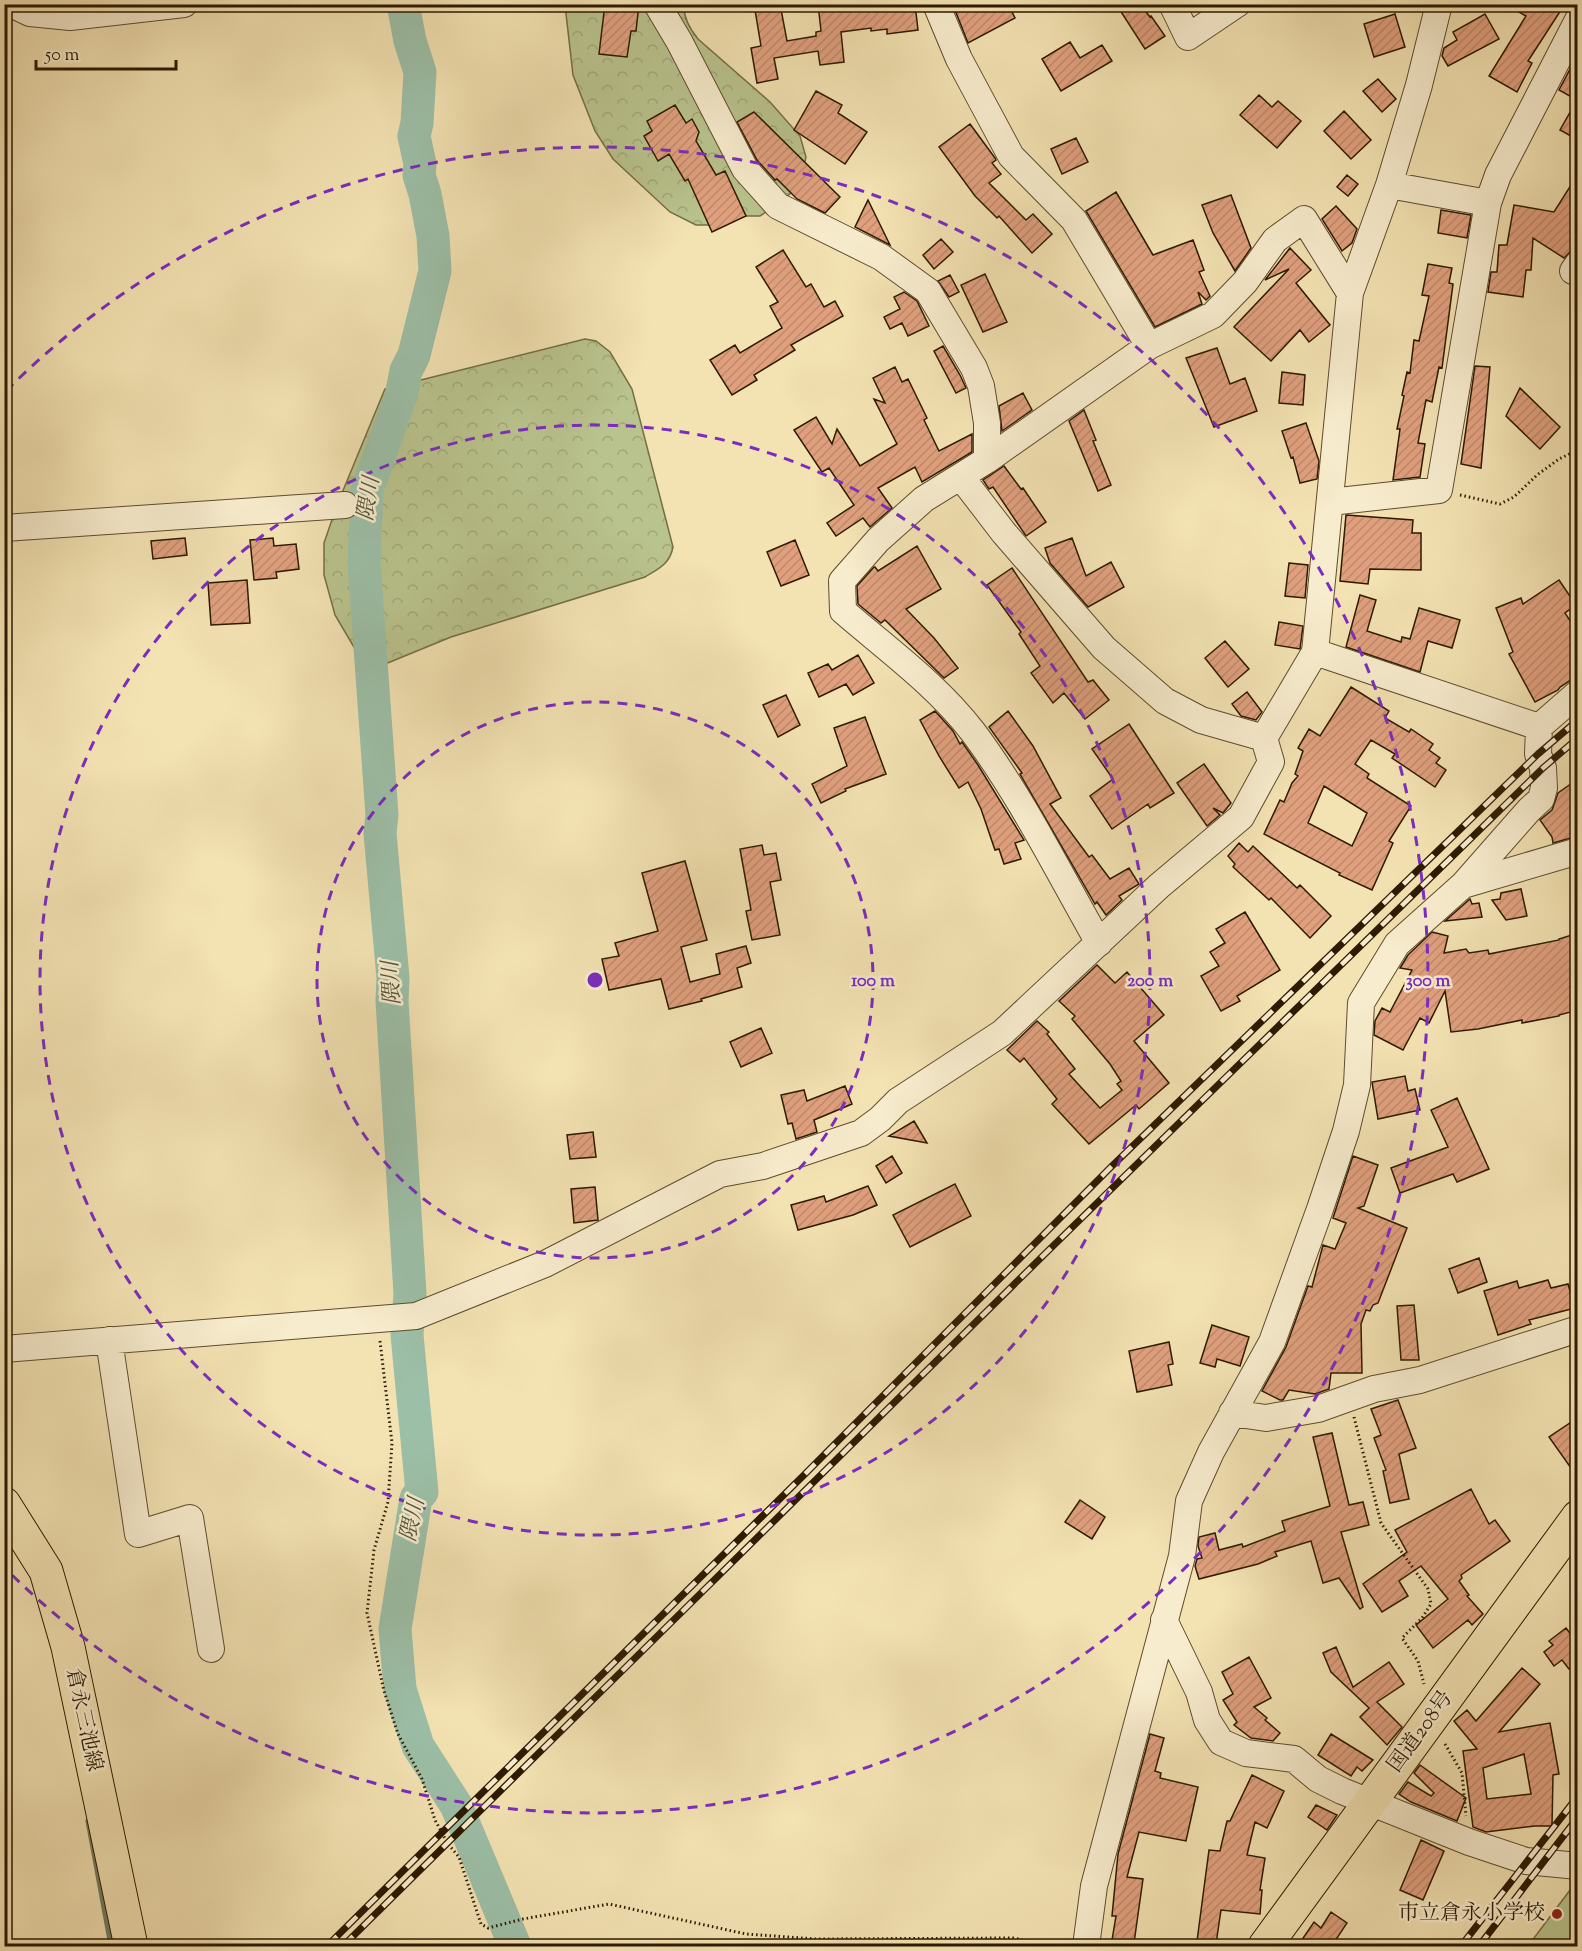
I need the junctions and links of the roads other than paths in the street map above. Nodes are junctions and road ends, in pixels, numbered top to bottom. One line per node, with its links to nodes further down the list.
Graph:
1 (11, 4): 2 (street)
2 (184, 4)
3 (657, 4): 15 (street)
4 (936, 4): 14 (street)
5 (1172, 4): 6 (street)
6 (1237, 4)
7 (1438, 4): 9 (street)
8 (1578, 20): 10 (street)
9 (1389, 185): 10 (street); 13 (street)
10 (1488, 203): 17 (street)
11 (1578, 264): 12 (street)
12 (1578, 273)
13 (1350, 293): 14 (street); 17 (street)
14 (1149, 346): 15 (street)
15 (987, 460): 16 (street)
16 (961, 477): 23 (street); 26 (street)
17 (1330, 502): 20 (street)
18 (345, 505): 19 (street)
19 (4, 528)
20 (1316, 651): 22 (street); 23 (street)
21 (1578, 693): 22 (street)
22 (1539, 727): 25 (street)
23 (1264, 738): 26 (street)
24 (1578, 851): 25 (street)
25 (1463, 885): 30 (street)
26 (1099, 943): 28 (street)
27 (1578, 1329): 30 (street)
28 (109, 1340): 29 (street); 34 (street)
29 (4, 1349)
30 (1232, 1413): 33 (street)
31 (4, 1504): 37 (main road, 倉永三池線)
32 (1578, 1517): 35 (main road, 国道208号)
33 (1164, 1620): 35 (street); 38 (street)
34 (211, 1649)
35 (1370, 1802): 36 (street); 39 (main road, 国道208号)
36 (1578, 1866)
37 (131, 1947)
38 (1086, 1947)
39 (1265, 1947)

